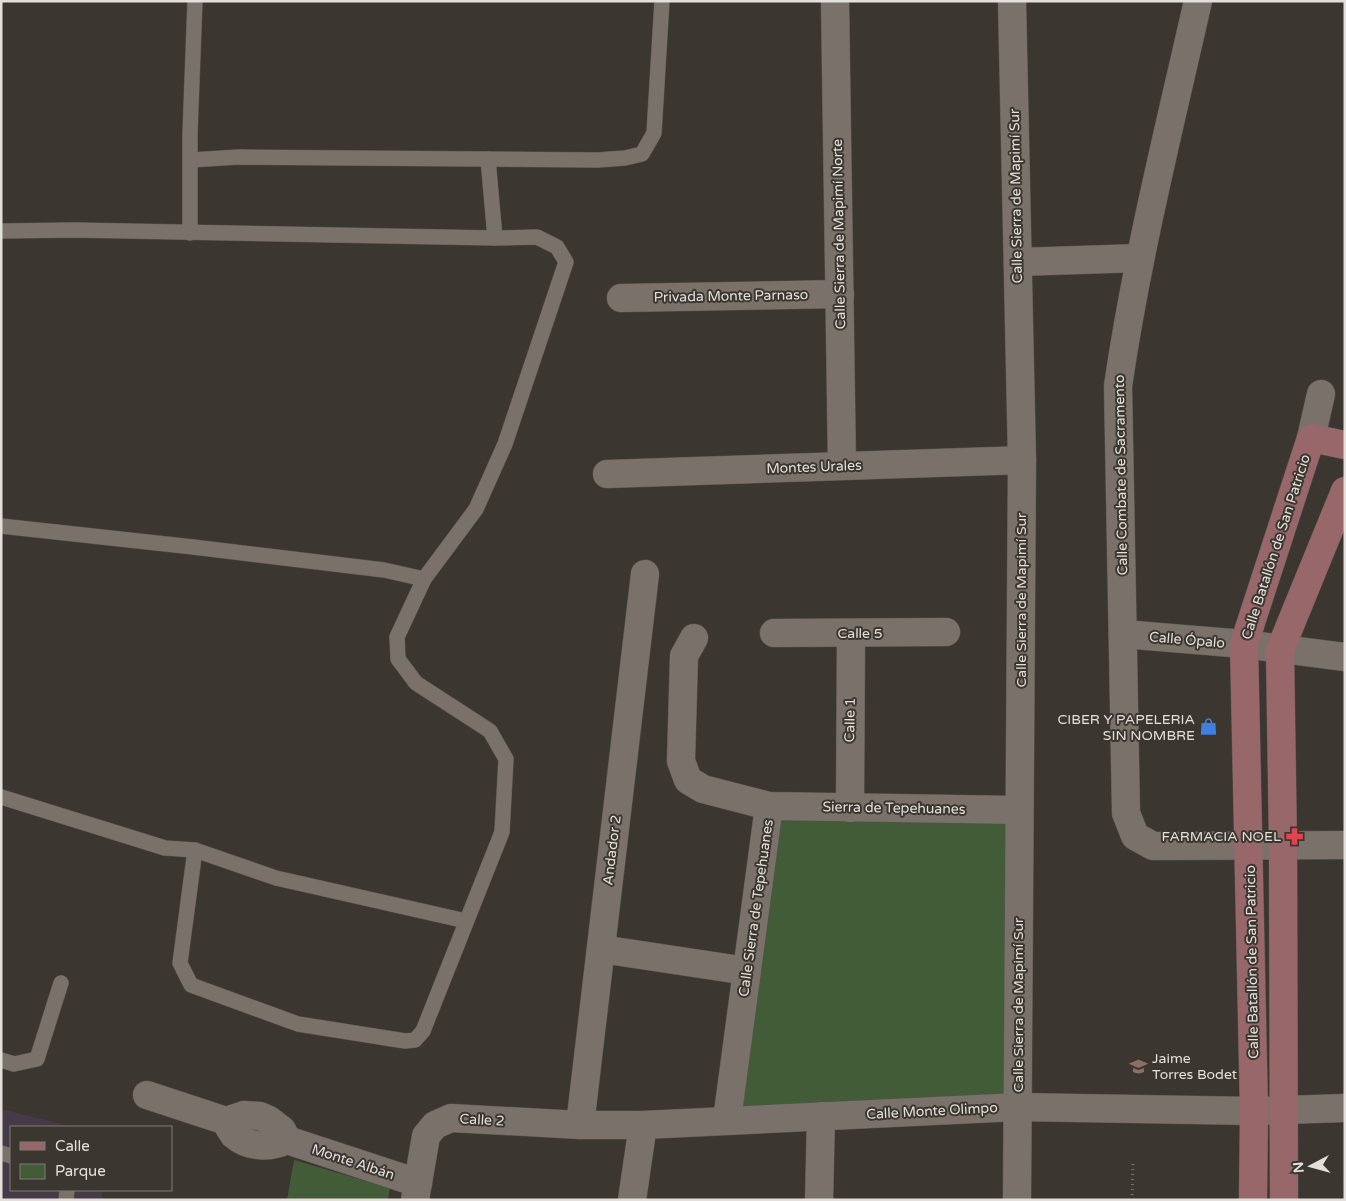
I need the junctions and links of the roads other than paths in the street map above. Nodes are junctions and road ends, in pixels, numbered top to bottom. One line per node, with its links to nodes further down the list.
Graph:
1 (195, 1): 6 (lane)
2 (662, 1): 7 (lane)
3 (835, 1): 13 (street, Calle Sierra de Mapimí Norte)
4 (1012, 1): 12 (street, Calle Sierra de Mapimí Sur)
5 (1198, 1): 11 (street, Calle Combate de Sacramento)
6 (190, 160): 7 (lane); 9 (lane)
7 (488, 160): 10 (lane)
8 (1, 230): 9 (lane)
9 (190, 233): 10 (lane)
10 (495, 238): 24 (lane)
11 (1140, 258): 12 (street); 28 (street, Calle Combate de Sacramento)
12 (1018, 262): 18 (street, Calle Sierra de Mapimí Sur)
13 (840, 294): 14 (street, Privada Monte Parnaso); 19 (street, Calle Sierra de Mapimí Norte)
14 (621, 298)
15 (1321, 394): 16 (street)
16 (1311, 438): 17 (street, Calle Batallón de San Patricio); 30 (street, Calle Batallón de San Patricio)
17 (1345, 445)
18 (1022, 460): 19 (street, Montes Urales); 36 (street, Calle Sierra de Mapimí Sur)
19 (842, 466): 20 (street, Montes Urales)
20 (607, 474)
21 (1345, 491): 31 (street)
22 (1, 526): 24 (lane)
23 (645, 574): 42 (street, Andador 2)
24 (424, 579): 41 (lane)
25 (946, 632): 27 (street, Calle 5)
26 (774, 633): 27 (street, Calle 5)
27 (851, 633): 35 (street, Calle 1)
28 (1123, 634): 30 (street, Calle Ópalo); 37 (street, Calle Combate de Sacramento)
29 (694, 638): 34 (street, Calle Sierra de Tepehuanes)
30 (1244, 644): 31 (street, Calle Ópalo); 37 (street, Calle Batallón de San Patricio)
31 (1280, 650): 32 (street, Calle Ópalo); 39 (street)
32 (1345, 657)
33 (1, 797): 40 (lane)
34 (769, 806): 35 (street, Sierra de Tepehuanes); 43 (street, Calle Sierra de Tepehuanes)
35 (850, 808): 36 (street, Sierra de Tepehuanes)
36 (1019, 810): 47 (street, Calle Sierra de Mapimí Sur)
37 (1250, 845): 39 (street); 49 (street, Calle Batallón de San Patricio)
38 (1345, 845): 39 (street)
39 (1283, 846): 50 (street)
40 (196, 850): 41 (lane); 41 (lane)
41 (466, 921)
42 (600, 949): 43 (street); 53 (street, Andador 2)
43 (747, 971): 52 (street, Calle Sierra de Tepehuanes)
44 (61, 983): 45 (lane)
45 (1, 1060)
46 (147, 1096): 55 (street, Monte Albán)
47 (1018, 1107): 49 (street, Calle Monte Olimpo); 51 (street, Calle Monte Olimpo); 58 (street, Calle Sierra de Mapimí Sur)
48 (1345, 1108): 50 (street, Calle Monte Olimpo)
49 (1254, 1111): 50 (street, Calle Monte Olimpo); 59 (street, Calle Batallón de San Patricio)
50 (1284, 1111): 60 (street)
51 (821, 1116): 52 (street, Calle Monte Olimpo); 57 (street)
52 (727, 1120): 54 (street, Calle Monte Olimpo)
53 (580, 1125): 54 (street, Calle Monte Olimpo); 55 (street, Calle 2)
54 (643, 1125): 56 (street)
55 (417, 1192)
56 (632, 1200)
57 (819, 1200)
58 (1017, 1200)
59 (1253, 1200)
60 (1284, 1200)

